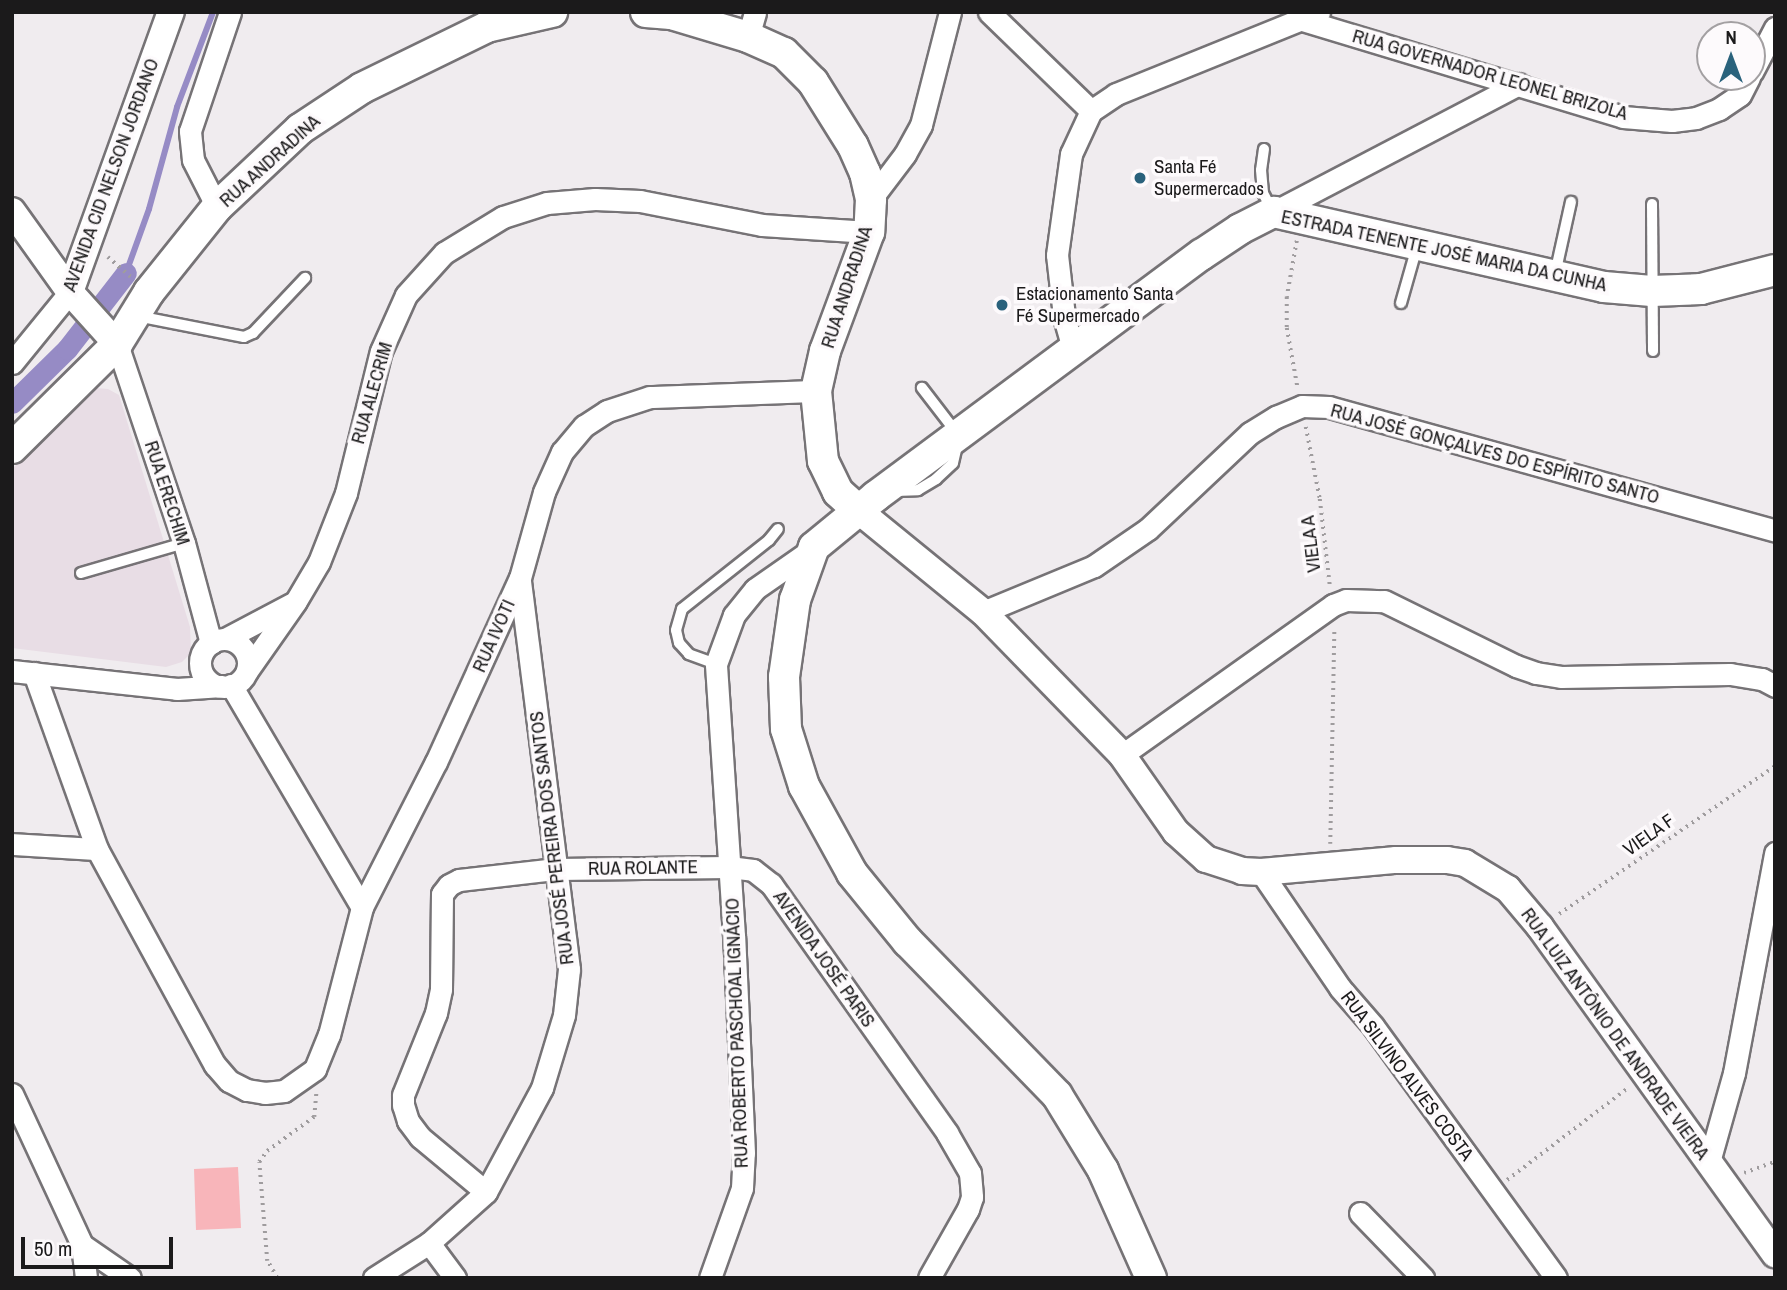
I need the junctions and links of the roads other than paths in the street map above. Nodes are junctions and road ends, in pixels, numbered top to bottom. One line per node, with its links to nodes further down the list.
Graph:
1 (171, 12): 27 (street, AVENIDA CID NELSON JORDANO)
2 (230, 12): 18 (street)
3 (552, 12): 18 (main road, RUA ANDRADINA)
4 (646, 12): 8 (main road, RUA ANDRADINA)
5 (950, 12): 15 (street)
6 (989, 12): 13 (street)
7 (1309, 16): 11 (street, RUA GOVERNADOR LEONEL BRIZOLA); 13 (street)
8 (752, 25): 15 (main road, RUA ANDRADINA)
9 (1775, 28): 10 (street)
10 (1766, 45)
11 (1519, 84): 12 (street, RUA GOVERNADOR LEONEL BRIZOLA); 20 (street)
12 (1742, 91)
13 (1091, 111): 32 (street)
14 (1264, 149): 20 (lane)
15 (871, 199): 21 (main road, RUA ANDRADINA)
16 (1571, 202): 25 (lane)
17 (1652, 204): 26 (lane)
18 (217, 207): 29 (main road, RUA ANDRADINA)
19 (12, 211): 27 (street)
20 (1287, 217): 22 (main road, ESTRADA TENENTE JOSÉ MARIA DA CUNHA); 32 (main road, ESTRADA TENENTE JOSÉ MARIA DA CUNHA)
21 (869, 232): 35 (main road, RUA ANDRADINA); 45 (street, RUA ALECRIM)
22 (1417, 247): 25 (main road, ESTRADA TENENTE JOSÉ MARIA DA CUNHA); 28 (lane)
23 (1775, 270): 26 (main road, ESTRADA TENENTE JOSÉ MARIA DA CUNHA)
24 (305, 278): 29 (lane)
25 (1555, 278): 26 (main road, ESTRADA TENENTE JOSÉ MARIA DA CUNHA)
26 (1652, 291): 31 (lane)
27 (76, 299): 30 (street); 33 (street, AVENIDA CID NELSON JORDANO)
28 (1401, 303)
29 (134, 316): 30 (main road, RUA ANDRADINA)
30 (110, 335): 37 (main road); 41 (street, RUA ERECHIM)
31 (1653, 351)
32 (1074, 352): 36 (main road, ESTRADA TENENTE JOSÉ MARIA DA CUNHA)
33 (12, 363)
34 (922, 388): 36 (lane)
35 (816, 391): 38 (main road, RUA ANDRADINA); 44 (street, RUA IVOTI)
36 (959, 436): 38 (main road, ESTRADA TENENTE JOSÉ MARIA DA CUNHA)
37 (12, 448)
38 (859, 511): 42 (main road, ESTRADA TENENTE JOSÉ MARIA DA CUNHA); 46 (street, RUA LUIZ ANTÔNIO DE ANDRADE VIEIRA)
39 (778, 529): 49 (lane)
40 (1775, 531): 46 (street, RUA JOSÉ GONÇALVES DO ESPÍRITO SANTO)
41 (184, 543): 43 (lane); 47 (street, RUA ERECHIM)
42 (814, 547): 49 (street); 76 (main road)
43 (81, 573)
44 (520, 578): 60 (street, RUA JOSÉ PEREIRA DOS SANTOS); 62 (street, RUA IVOTI)
45 (296, 601): 47 (street); 52 (street, RUA ALECRIM)
46 (983, 612): 55 (street, RUA LUIZ ANTÔNIO DE ANDRADE VIEIRA)
47 (218, 641): 48 (street); 52 (street)
48 (201, 663): 52 (street); 53 (street)
49 (716, 664): 59 (street)
50 (12, 671): 51 (street)
51 (34, 673): 53 (street); 57 (street)
52 (233, 681): 53 (street); 62 (street)
53 (141, 682)
54 (1775, 686): 55 (street)
55 (1122, 755): 61 (street, RUA LUIZ ANTÔNIO DE ANDRADE VIEIRA)
56 (12, 844): 57 (street)
57 (97, 849): 62 (street, RUA IVOTI)
58 (1775, 853): 64 (street)
59 (729, 867): 60 (street, RUA ROLANTE); 74 (street, RUA ROBERTO PASCHOAL IGNÁCIO); 75 (street, AVENIDA JOSÉ PARIS)
60 (556, 869): 65 (street, RUA JOSÉ PEREIRA DOS SANTOS); 65 (street, RUA ROLANTE)
61 (1261, 872): 64 (street, RUA LUIZ ANTÔNIO DE ANDRADE VIEIRA); 78 (street, RUA SILVINO ALVES COSTA)
62 (362, 907)
63 (12, 1094): 68 (street)
64 (1716, 1171): 69 (street, RUA LUIZ ANTÔNIO DE ANDRADE VIEIRA)
65 (486, 1192): 67 (street, RUA JOSÉ PEREIRA DOS SANTOS)
66 (1360, 1213): 77 (street)
67 (429, 1243): 72 (street, RUA JOSÉ PEREIRA DOS SANTOS); 73 (street)
68 (82, 1245): 70 (street); 71 (street)
69 (1775, 1254)
70 (86, 1278)
71 (130, 1278)
72 (374, 1278)
73 (455, 1278)
74 (710, 1278)
75 (929, 1278)
76 (1151, 1278)
77 (1423, 1278)
78 (1556, 1278)

